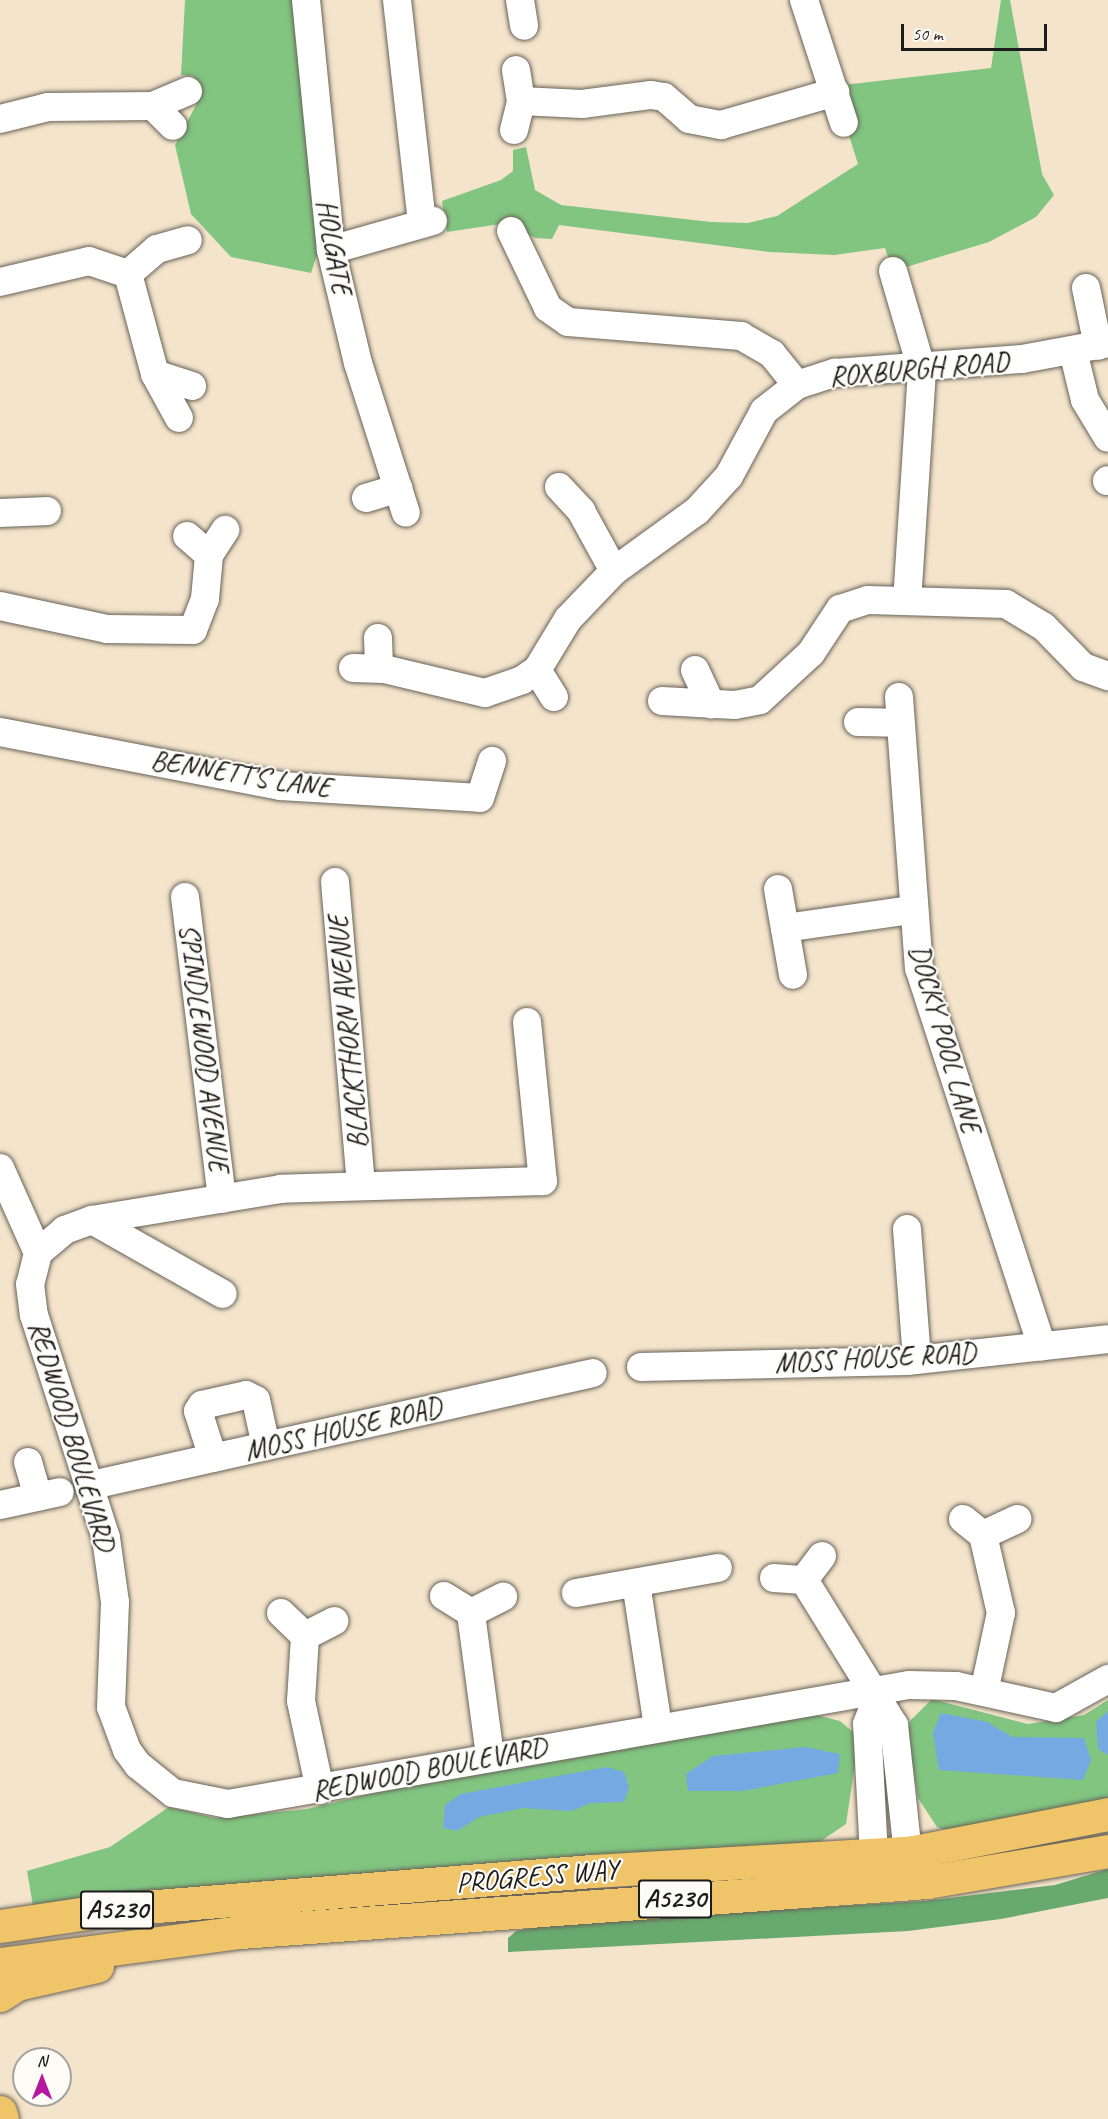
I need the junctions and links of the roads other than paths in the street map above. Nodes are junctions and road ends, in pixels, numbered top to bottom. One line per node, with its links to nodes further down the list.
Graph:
1 (306, 0): 15 (street, HOLGATE)
2 (397, 0): 15 (street)
3 (804, 0): 6 (street)
4 (516, 70): 7 (street)
5 (188, 90): 8 (street)
6 (835, 92): 7 (street); 10 (street)
7 (521, 101): 12 (street)
8 (153, 106): 9 (street); 11 (street)
9 (0, 118)
10 (844, 123)
11 (173, 126)
12 (514, 130)
13 (511, 231): 23 (street)
14 (188, 240): 17 (street)
15 (331, 250): 28 (street, HOLGATE)
16 (893, 271): 21 (street)
17 (128, 274): 18 (street); 22 (street)
18 (0, 282)
19 (1086, 288): 20 (street)
20 (1093, 347): 21 (street, ROXBURGH ROAD); 26 (street)
21 (922, 370): 23 (street, ROXBURGH ROAD); 35 (street)
22 (155, 374): 24 (street); 25 (street)
23 (797, 385): 34 (street, ROXBURGH ROAD)
24 (192, 386)
25 (179, 418)
26 (1108, 438)
27 (559, 487): 34 (street)
28 (366, 498)
29 (47, 511): 30 (street)
30 (0, 513)
31 (225, 530): 33 (street)
32 (187, 536): 33 (street)
33 (209, 555): 36 (street)
34 (614, 571): 38 (street, ROXBURGH ROAD)
35 (907, 600): 40 (street); 43 (street)
36 (0, 606)
37 (378, 638): 38 (street)
38 (537, 670): 41 (street)
39 (695, 670): 43 (street)
40 (1108, 676)
41 (554, 697)
42 (662, 701): 43 (street)
43 (711, 704)
44 (858, 722): 50 (street, DOCKY POOL LANE)
45 (0, 732): 46 (street, BENNETT'S LANE)
46 (492, 761)
47 (335, 882): 55 (street, BLACKTHORN AVENUE)
48 (778, 889): 51 (street)
49 (185, 897): 56 (street, SPINDLEWOOD AVENUE)
50 (912, 910): 51 (street); 62 (street, DOCKY POOL LANE)
51 (785, 928): 52 (street)
52 (794, 975)
53 (527, 1022): 55 (street)
54 (0, 1168): 59 (street)
55 (361, 1183): 56 (street)
56 (222, 1199): 57 (street)
57 (92, 1220): 59 (street); 60 (street)
58 (907, 1229): 63 (street)
59 (38, 1253): 69 (street, REDWOOD BOULEVARD)
60 (223, 1294)
61 (1108, 1339): 62 (street, MOSS HOUSE ROAD)
62 (1042, 1346): 63 (street, MOSS HOUSE ROAD)
63 (917, 1360): 64 (street, MOSS HOUSE ROAD)
64 (641, 1367)
65 (593, 1373): 66 (street, MOSS HOUSE ROAD)
66 (266, 1446): 67 (street, MOSS HOUSE ROAD); 67 (street)
67 (213, 1458): 69 (street, MOSS HOUSE ROAD)
68 (28, 1462): 70 (street)
69 (92, 1485): 89 (street, REDWOOD BOULEVARD)
70 (0, 1505)
71 (1018, 1519): 85 (street)
72 (822, 1556): 75 (street)
73 (718, 1568): 76 (street)
74 (774, 1578): 75 (street)
75 (804, 1580): 86 (street)
76 (636, 1583): 77 (street); 87 (street)
77 (576, 1593)
78 (444, 1596): 80 (street)
79 (502, 1597): 80 (street)
80 (471, 1612): 88 (street)
81 (281, 1613): 83 (street)
82 (334, 1621): 83 (street)
83 (305, 1636): 89 (street)
84 (1108, 1679): 85 (street, REDWOOD BOULEVARD)
85 (984, 1692): 86 (street, REDWOOD BOULEVARD)
86 (879, 1693): 87 (street, REDWOOD BOULEVARD); 91 (street); 91 (street)
87 (658, 1726): 88 (street, REDWOOD BOULEVARD)
88 (490, 1756): 89 (street, REDWOOD BOULEVARD)
89 (320, 1790)
90 (1108, 1814): 91 (main road, PROGRESS WAY / A5230)
91 (887, 1852): 92 (main road); 93 (main road); 94 (main road, PROGRESS WAY / A5230)
92 (1097, 1853): 93 (main road, PROGRESS WAY / A5230)
93 (861, 1885): 95 (main road, PROGRESS WAY / A5230)
94 (0, 1926)
95 (174, 1938): 96 (main road, PROGRESS WAY / A5230); 97 (main road)
96 (0, 1964)
97 (0, 1995)
98 (0, 2112): 99 (main road)
99 (2, 2119)

